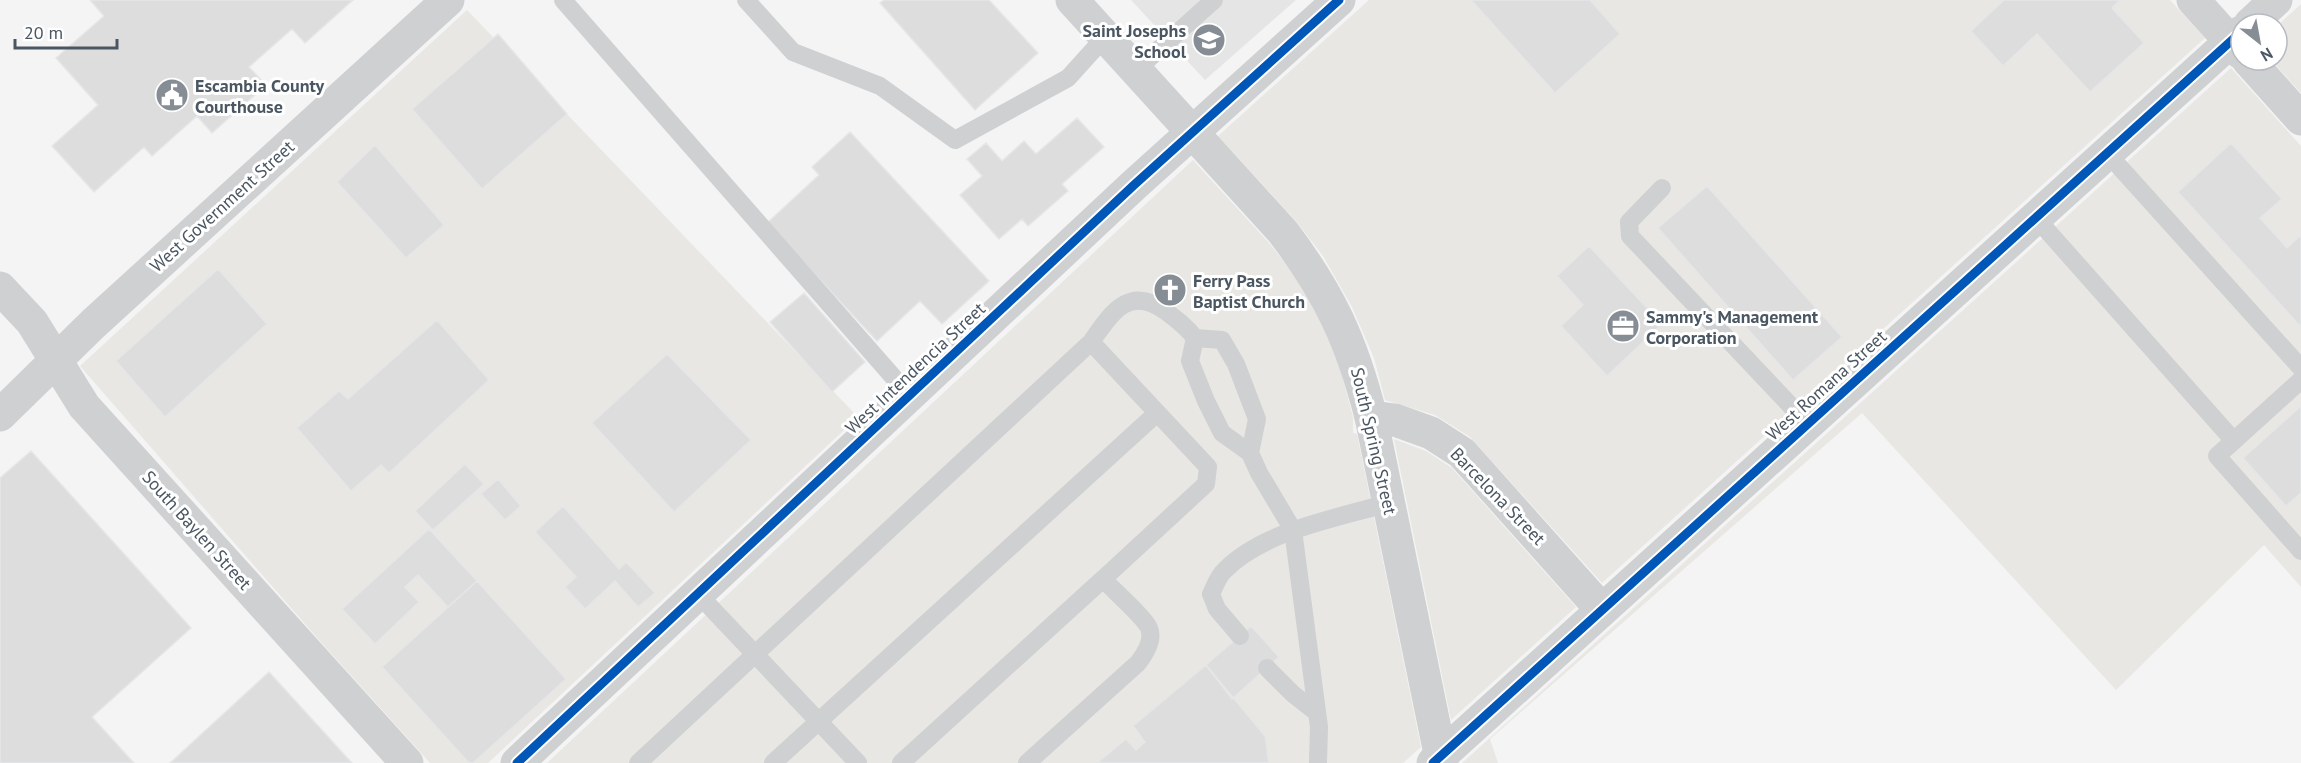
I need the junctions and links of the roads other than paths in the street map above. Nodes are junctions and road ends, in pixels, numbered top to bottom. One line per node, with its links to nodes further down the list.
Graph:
1 (448, 0): 23 (street, West Government Street)
2 (563, 0): 26 (lane)
3 (746, 0): 11 (lane)
4 (1072, 0): 11 (street, South Spring Street)
5 (1214, 0): 13 (lane)
6 (1339, 0): 16 (street, West Intendencia Street)
7 (2193, 0): 10 (street)
8 (2276, 0): 9 (street, West Romana Street)
9 (2266, 12)
10 (2229, 31)
11 (1105, 37): 13 (street, South Spring Street)
12 (2229, 53): 17 (street, West Romana Street)
13 (1136, 70): 16 (street, South Spring Street)
14 (2265, 72): 15 (street)
15 (2301, 119)
16 (1192, 133): 26 (street, West Intendencia Street); 29 (street, South Spring Street)
17 (2108, 153): 19 (street, West Romana Street); 24 (lane)
18 (1662, 188): 30 (lane)
19 (2036, 218): 30 (street, West Romana Street); 31 (lane)
20 (0, 288): 23 (street, South Baylen Street)
21 (1195, 338): 22 (lane); 32 (lane); 32 (lane)
22 (1091, 342): 27 (lane); 40 (lane)
23 (56, 361): 28 (street, West Government Street); 45 (street, South Baylen Street)
24 (2301, 368)
25 (2301, 380): 31 (lane)
26 (909, 395): 37 (street, West Intendencia Street)
27 (1157, 413): 36 (lane); 43 (lane)
28 (0, 415)
29 (1371, 417): 33 (street, South Spring Street); 38 (street, Barcelona Street)
30 (1808, 424): 38 (street, West Romana Street)
31 (2234, 441): 35 (lane)
32 (1250, 453): 34 (lane)
33 (1389, 503): 34 (lane); 44 (street, South Spring Street)
34 (1293, 530): 39 (lane); 42 (lane)
35 (2301, 551)
36 (1103, 579): 50 (lane); 51 (lane)
37 (698, 594): 40 (lane); 46 (street, West Intendencia Street)
38 (1602, 610): 44 (street, West Romana Street)
39 (1240, 636)
40 (756, 655): 43 (lane); 47 (lane)
41 (1267, 668): 42 (lane)
42 (1316, 712): 52 (lane)
43 (819, 721): 48 (lane); 49 (lane)
44 (1438, 761)
45 (407, 763)
46 (517, 763)
47 (638, 763)
48 (773, 763)
49 (858, 763)
50 (901, 763)
51 (1028, 763)
52 (1318, 763)

